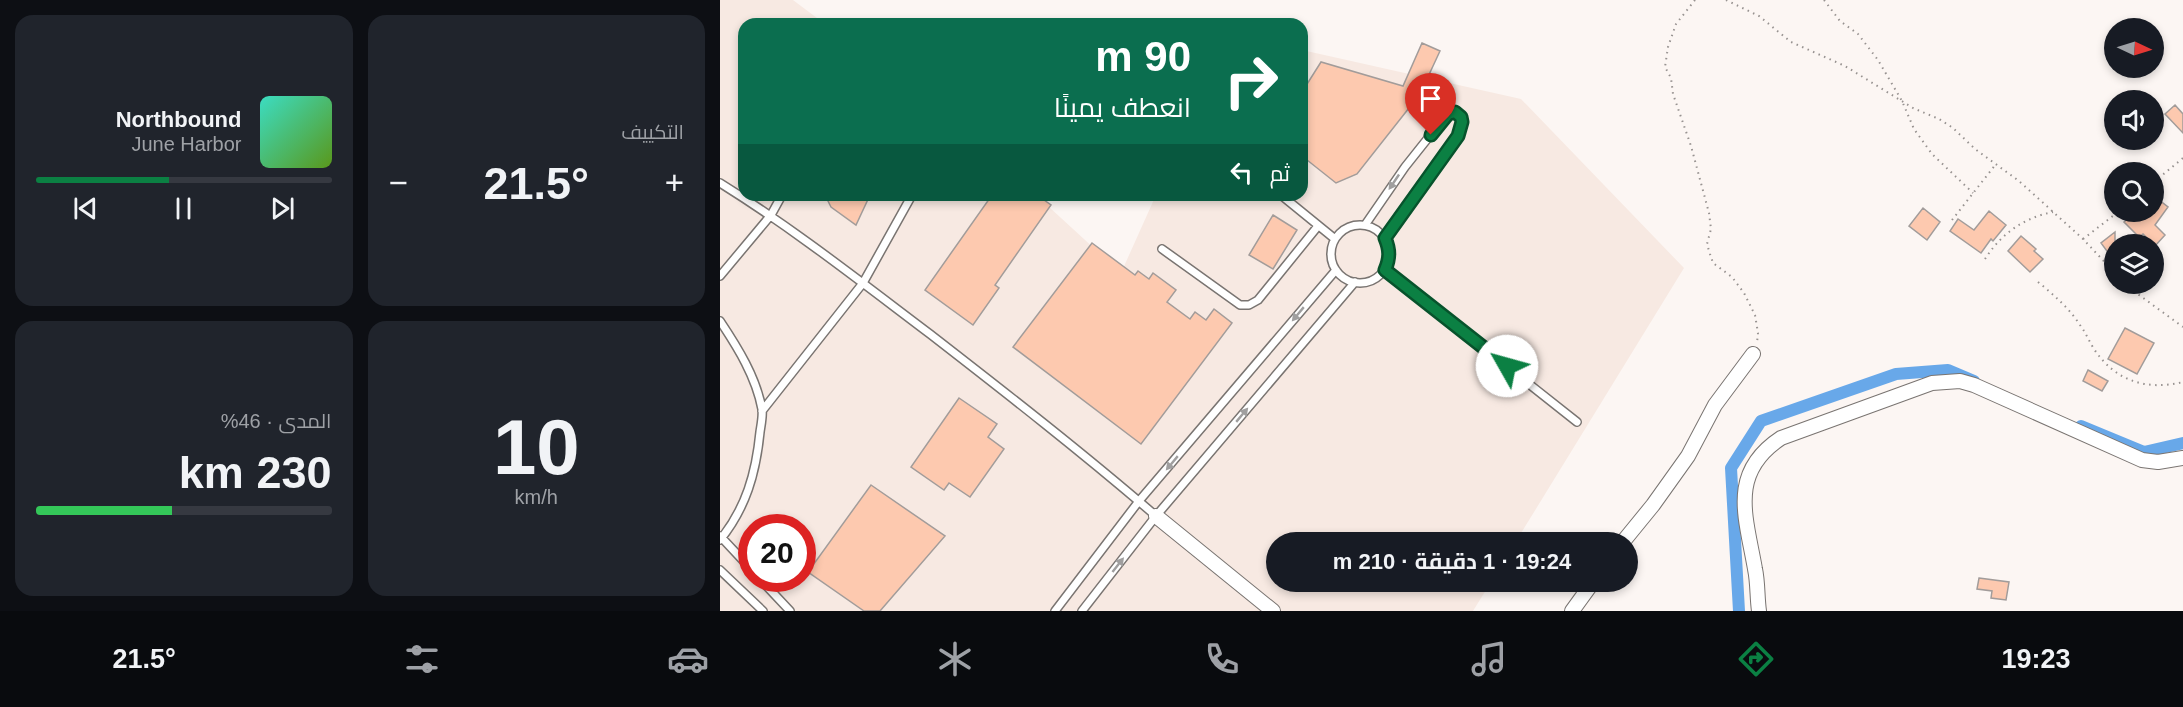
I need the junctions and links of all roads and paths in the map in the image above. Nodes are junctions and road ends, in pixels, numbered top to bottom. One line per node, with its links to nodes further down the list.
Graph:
1 (1695, 0): 36 (path)
2 (1726, 0): 4 (path)
3 (1824, 0): 4 (path)
4 (1902, 101): 6 (path); 9 (path)
5 (2183, 158): 7 (path)
6 (1996, 164): 9 (path); 15 (path)
7 (2164, 174)
8 (720, 183): 10 (lane)
9 (1973, 193): 17 (path)
10 (738, 194)
11 (750, 201): 16 (lane)
12 (779, 201): 16 (lane)
13 (909, 201): 32 (lane)
14 (1288, 201): 20 (lane)
15 (2053, 212): 23 (path); 25 (path)
16 (771, 214): 29 (lane); 32 (lane)
17 (1952, 220)
18 (2105, 222): 23 (path)
19 (1365, 225): 21 (lane); 21 (lane, one-way to 19); 22 (lane)
20 (1318, 226): 22 (lane); 24 (lane)
21 (1385, 238): 28 (lane)
22 (1335, 239): 27 (lane)
23 (2084, 239): 26 (path)
24 (1162, 249)
25 (1985, 260)
26 (2104, 261)
27 (1336, 270): 30 (lane); 41 (lane, one-way to 41)
28 (1385, 270): 30 (lane); 39 (lane)
29 (720, 276)
30 (1355, 282): 42 (lane, one-way to 30)
31 (2038, 282): 37 (path)
32 (863, 283): 38 (lane); 41 (lane)
33 (2138, 294): 35 (path)
34 (720, 321): 38 (lane)
35 (2183, 327)
36 (1753, 354): 43 (street)
37 (2183, 382)
38 (762, 411): 44 (lane)
39 (1577, 422)
40 (2183, 458): 55 (street)
41 (1139, 501): 42 (lane); 51 (lane)
42 (1156, 516): 52 (lane, one-way to 42); 53 (street)
43 (1631, 532)
44 (721, 538): 45 (lane)
45 (738, 556)
46 (720, 570): 49 (lane)
47 (772, 592): 50 (lane)
48 (1586, 592): 54 (street)
49 (763, 611)
50 (789, 611)
51 (1054, 611)
52 (1082, 611)
53 (1273, 611)
54 (1572, 611)
55 (1760, 611)

